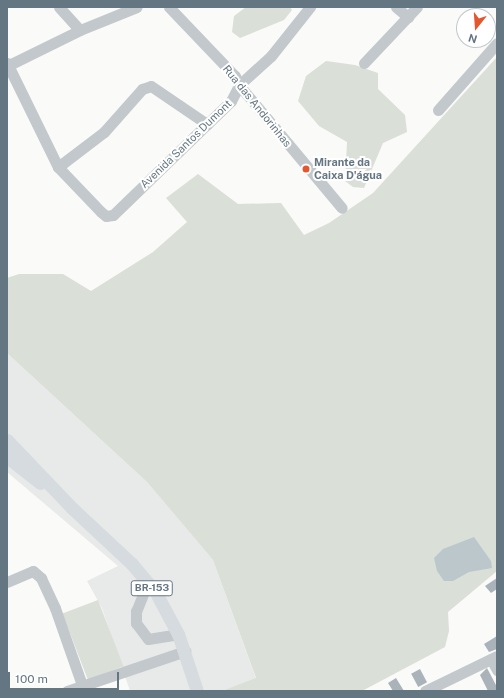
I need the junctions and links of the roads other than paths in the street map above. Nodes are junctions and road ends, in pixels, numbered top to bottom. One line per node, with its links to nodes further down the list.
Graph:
1 (59, 7): 8 (street)
2 (137, 7): 8 (street)
3 (169, 7): 12 (street, Rua das Andorinhas)
4 (310, 7): 12 (street, Avenida Santos Dumont)
5 (396, 7): 7 (street)
6 (417, 7): 7 (street)
7 (408, 17): 10 (street)
8 (80, 30): 11 (street)
9 (497, 43): 13 (street)
10 (364, 63)
11 (8, 64): 15 (street)
12 (239, 85): 14 (street, Avenida Santos Dumont); 16 (street, Rua das Andorinhas)
13 (438, 110)
14 (207, 124): 15 (street); 15 (street, Avenida Santos Dumont)
15 (58, 167)
16 (342, 208)
17 (7, 440): 19 (main road, BR-153)
18 (7, 457): 19 (main road, BR-153)
19 (73, 509): 21 (main road, BR-153)
20 (7, 582): 26 (street)
21 (148, 582): 22 (main road, BR-153); 22 (street)
22 (178, 634): 23 (main road, BR-153)
23 (184, 651): 26 (street); 28 (main road, BR-153)
24 (494, 658): 25 (street); 29 (street)
25 (497, 670)
26 (83, 688): 27 (street)
27 (67, 691)
28 (197, 691)
29 (425, 691)

